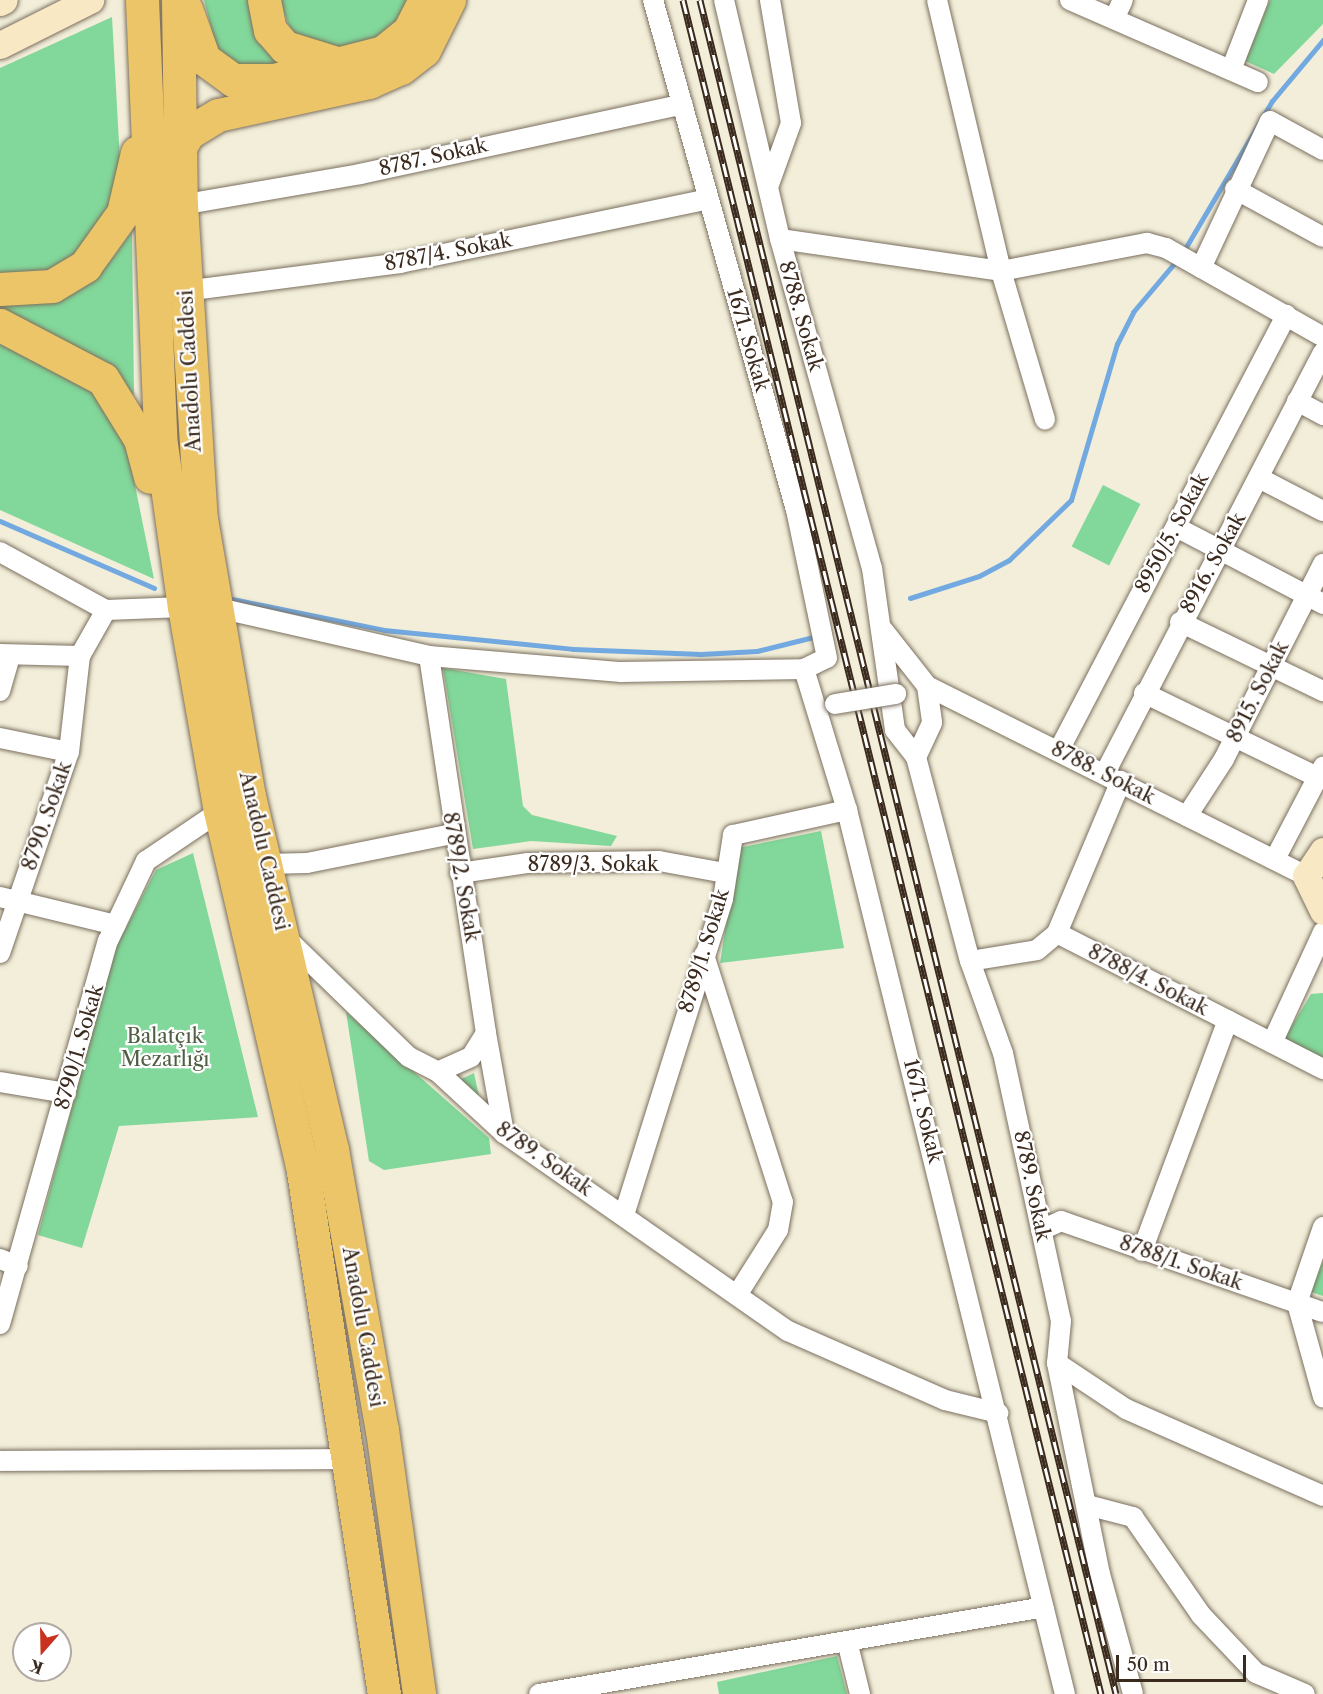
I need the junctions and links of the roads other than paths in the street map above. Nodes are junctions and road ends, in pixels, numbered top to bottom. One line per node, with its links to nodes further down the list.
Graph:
1 (4, 0): 16 (street)
2 (90, 0): 18 (street)
3 (142, 0): 23 (highway, Anadolu Caddesi)
4 (178, 0): 24 (highway, Anadolu Caddesi)
5 (183, 0): 19 (highway)
6 (264, 0): 19 (highway)
7 (425, 0): 19 (highway)
8 (449, 0): 24 (highway)
9 (653, 0): 22 (street, 1671. Sokak)
10 (724, 0): 26 (street, 8788. Sokak)
11 (770, 0): 26 (street)
12 (937, 0): 33 (street)
13 (1070, 0): 17 (street)
14 (1123, 0): 17 (street)
15 (1258, 0): 20 (street)
16 (0, 2)
17 (1114, 19): 20 (street)
18 (0, 45)
19 (341, 64)
20 (1231, 70): 21 (street)
21 (1258, 82)
22 (683, 104): 28 (street, 1671. Sokak); 29 (street, 8787. Sokak)
23 (146, 116): 34 (highway); 50 (highway, Anadolu Caddesi)
24 (180, 147): 29 (highway, Anadolu Caddesi)
25 (1323, 150): 27 (street)
26 (768, 187): 31 (street, 8788. Sokak)
27 (1235, 189): 30 (street); 32 (street)
28 (708, 199): 35 (street, 8787/4. Sokak); 58 (street, 1671. Sokak)
29 (181, 206): 35 (highway, Anadolu Caddesi)
30 (1323, 237)
31 (780, 238): 33 (street); 53 (street, 8788. Sokak)
32 (1201, 268): 33 (street); 36 (street)
33 (1001, 271): 42 (street)
34 (0, 290)
35 (185, 291): 50 (highway, Anadolu Caddesi)
36 (1286, 315): 38 (street); 45 (street, 8950/5. Sokak)
37 (0, 325): 50 (highway)
38 (1323, 337)
39 (1323, 353): 40 (street, 8916. Sokak)
40 (1297, 401): 41 (street); 43 (street, 8916. Sokak)
41 (1323, 415)
42 (1045, 420)
43 (1259, 478): 44 (street); 46 (street, 8916. Sokak)
44 (1323, 511)
45 (1176, 527): 46 (street); 67 (street, 8950/5. Sokak)
46 (1220, 549): 49 (street); 52 (street, 8916. Sokak)
47 (0, 552): 51 (street)
48 (1323, 564): 49 (street, 8915. Sokak)
49 (1315, 600): 57 (street, 8915. Sokak)
50 (199, 607): 51 (street); 56 (street); 73 (highway, Anadolu Caddesi); 78 (highway, Anadolu Caddesi)
51 (106, 610): 55 (street, 8790. Sokak)
52 (1180, 622): 57 (street); 62 (street, 8916. Sokak)
53 (883, 630): 59 (street, 8788. Sokak); 69 (street, 8788. Sokak)
54 (5, 655): 55 (street); 60 (street)
55 (80, 656): 68 (street, 8790. Sokak)
56 (429, 656): 58 (street); 75 (street, 8789/2. Sokak)
57 (1271, 665): 61 (street); 66 (street, 8915. Sokak)
58 (804, 669): 72 (street)
59 (927, 686): 67 (street, 8788. Sokak); 69 (street)
60 (0, 691)
61 (1323, 691)
62 (1144, 693): 66 (street); 71 (street, 8916. Sokak)
63 (896, 694): 64 (street, bridge)
64 (835, 704)
65 (0, 738): 68 (street)
66 (1234, 738): 70 (street); 74 (street, 8915. Sokak)
67 (1059, 750): 71 (street, 8788. Sokak)
68 (69, 752): 82 (street, 8790. Sokak)
69 (916, 757): 90 (street, 8789. Sokak)
70 (1320, 772): 77 (street)
71 (1113, 777): 74 (street, 8788. Sokak); 86 (street, 8916. Sokak)
72 (847, 810): 80 (street, 8789/1. Sokak); 110 (street, 1671. Sokak)
73 (220, 811): 84 (street, 8790/1. Sokak); 111 (highway, Anadolu Caddesi)
74 (1187, 816): 77 (street, 8788. Sokak)
75 (452, 834): 78 (street); 79 (street, 8789/2. Sokak)
76 (1323, 851): 81 (street)
77 (1276, 857): 81 (street, 8788. Sokak)
78 (266, 864): 87 (highway, Anadolu Caddesi)
79 (460, 873): 80 (street, 8789/3. Sokak); 92 (street, 8789/2. Sokak)
80 (725, 873): 89 (street, 8789/1. Sokak)
81 (1306, 876): 83 (street)
82 (9, 899): 84 (street); 88 (street, 8790. Sokak)
83 (1323, 911)
84 (116, 925): 97 (street, 8790/1. Sokak)
85 (1323, 932): 93 (street)
86 (1057, 933): 90 (street); 91 (street, 8788/4. Sokak)
87 (284, 936): 95 (street, 8789. Sokak); 119 (highway, Anadolu Caddesi)
88 (0, 953)
89 (705, 955): 99 (street, 8789/1. Sokak); 104 (street)
90 (970, 961): 101 (street, 8789. Sokak)
91 (1228, 1020): 93 (street, 8788/4. Sokak); 102 (street)
92 (486, 1033): 95 (street); 98 (street, 8789/2. Sokak)
93 (1272, 1043): 94 (street, 8788/4. Sokak)
94 (1323, 1069)
95 (438, 1071): 98 (street, 8789. Sokak)
96 (0, 1082): 97 (street)
97 (66, 1093): 103 (street, 8790/1. Sokak)
98 (504, 1133): 99 (street, 8789. Sokak)
99 (624, 1215): 104 (street, 8789. Sokak)
100 (1323, 1227): 105 (street)
101 (1041, 1230): 102 (street, 8788/1. Sokak); 108 (street, 8789. Sokak)
102 (1142, 1251): 105 (street, 8788/1. Sokak)
103 (9, 1263): 107 (street, 8790/1. Sokak)
104 (737, 1295): 110 (street, 8789. Sokak)
105 (1297, 1303): 106 (street, 8788/1. Sokak); 109 (street)
106 (1323, 1312)
107 (0, 1324)
108 (1057, 1363): 113 (street); 114 (street, 8789. Sokak)
109 (1323, 1397)
110 (998, 1413): 115 (street, 1671. Sokak)
111 (349, 1459): 112 (street); 118 (highway, Anadolu Caddesi)
112 (0, 1461)
113 (1323, 1496)
114 (1087, 1504): 123 (street, 8789. Sokak); 124 (street)
115 (1044, 1606): 116 (street); 122 (street, 1671. Sokak)
116 (847, 1641): 117 (street); 121 (street)
117 (582, 1690): 120 (street)
118 (384, 1694)
119 (419, 1694)
120 (539, 1694)
121 (860, 1694)
122 (1065, 1694)
123 (1133, 1694)
124 (1305, 1694)

